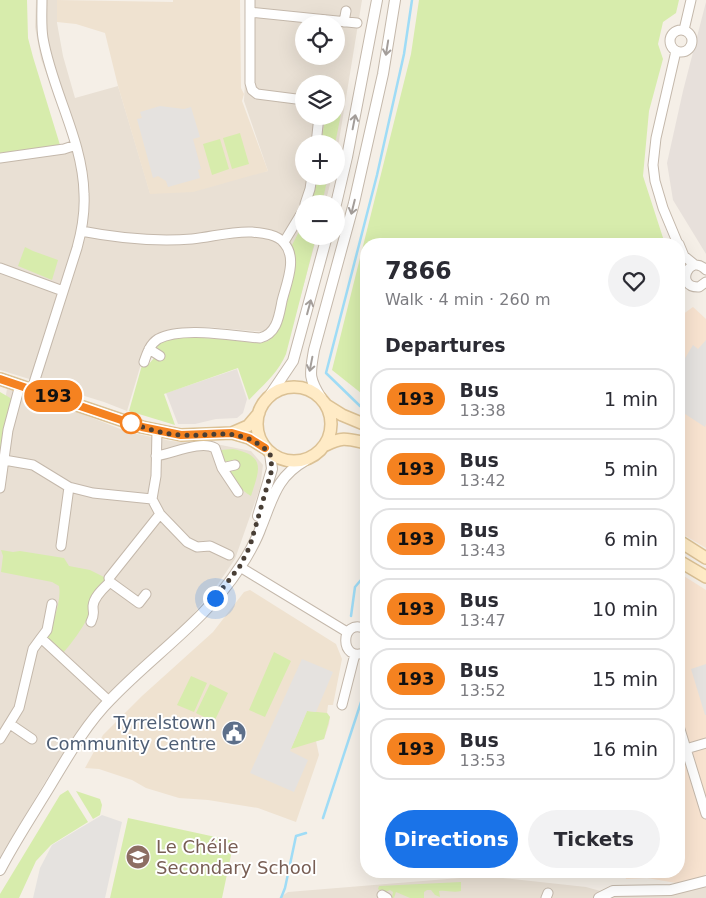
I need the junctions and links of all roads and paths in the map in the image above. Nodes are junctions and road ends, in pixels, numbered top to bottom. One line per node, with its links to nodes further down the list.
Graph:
1 (42, 0): 15 (street)
2 (250, 0): 7 (street)
3 (377, 0): 17 (street, one-way to 3)
4 (395, 0): 36 (street, one-way to 36)
5 (691, 0): 12 (street)
6 (346, 11): 8 (street)
7 (250, 12): 9 (street); 14 (street)
8 (345, 16)
9 (295, 17)
10 (345, 22): 11 (street)
11 (357, 23)
12 (684, 30): 13 (street); 13 (street)
13 (676, 51): 20 (street)
14 (295, 99)
15 (76, 145): 16 (street); 19 (street)
16 (0, 158)
17 (338, 195)
18 (295, 224): 21 (street)
19 (81, 231): 21 (street); 29 (street)
20 (676, 238)
21 (284, 242): 30 (street)
22 (325, 245): 35 (street, one-way to 22)
23 (686, 257): 24 (street); 27 (street)
24 (695, 265): 26 (street); 27 (street)
25 (0, 268): 29 (street)
26 (706, 270)
27 (686, 274): 28 (street)
28 (705, 286)
29 (63, 291): 34 (street)
30 (149, 349): 31 (street); 32 (street)
31 (160, 356)
32 (144, 362)
33 (0, 379): 34 (main road)
34 (26, 387): 39 (main road); 45 (street)
35 (268, 398): 36 (main road); 37 (main road)
36 (324, 402): 38 (main road); 42 (main road)
37 (259, 413): 40 (main road); 43 (main road)
38 (360, 422)
39 (157, 430): 40 (main road); 44 (street)
40 (232, 433): 43 (main road)
41 (360, 442): 42 (main road)
42 (326, 445): 46 (main road)
43 (267, 451): 46 (main road); 56 (street)
44 (156, 456): 48 (street); 52 (street)
45 (4, 460): 49 (street); 50 (street)
46 (306, 460): 56 (street)
47 (235, 465): 48 (street)
48 (222, 468): 51 (street)
49 (69, 487): 52 (street); 55 (street)
50 (0, 488)
51 (238, 492)
52 (152, 499): 53 (street)
53 (160, 514): 57 (street); 62 (street)
54 (685, 545): 58 (main road)
55 (61, 546)
56 (250, 546): 60 (street)
57 (229, 556)
58 (706, 558)
59 (685, 565): 61 (main road)
60 (240, 566): 67 (street); 71 (street)
61 (706, 577)
62 (110, 582): 63 (street); 65 (street)
63 (146, 594)
64 (52, 604): 68 (street)
65 (91, 622)
66 (360, 627): 67 (street)
67 (347, 632): 69 (street)
68 (40, 638): 71 (street); 73 (street)
69 (355, 654): 70 (street); 72 (street)
70 (360, 654)
71 (109, 700): 80 (street)
72 (342, 705)
73 (10, 724): 74 (street); 75 (street)
74 (0, 739)
75 (32, 739)
76 (706, 743): 77 (street)
77 (685, 749)
78 (685, 758): 79 (street)
79 (706, 814)
80 (0, 870)
81 (706, 881): 82 (street)
82 (599, 898)

